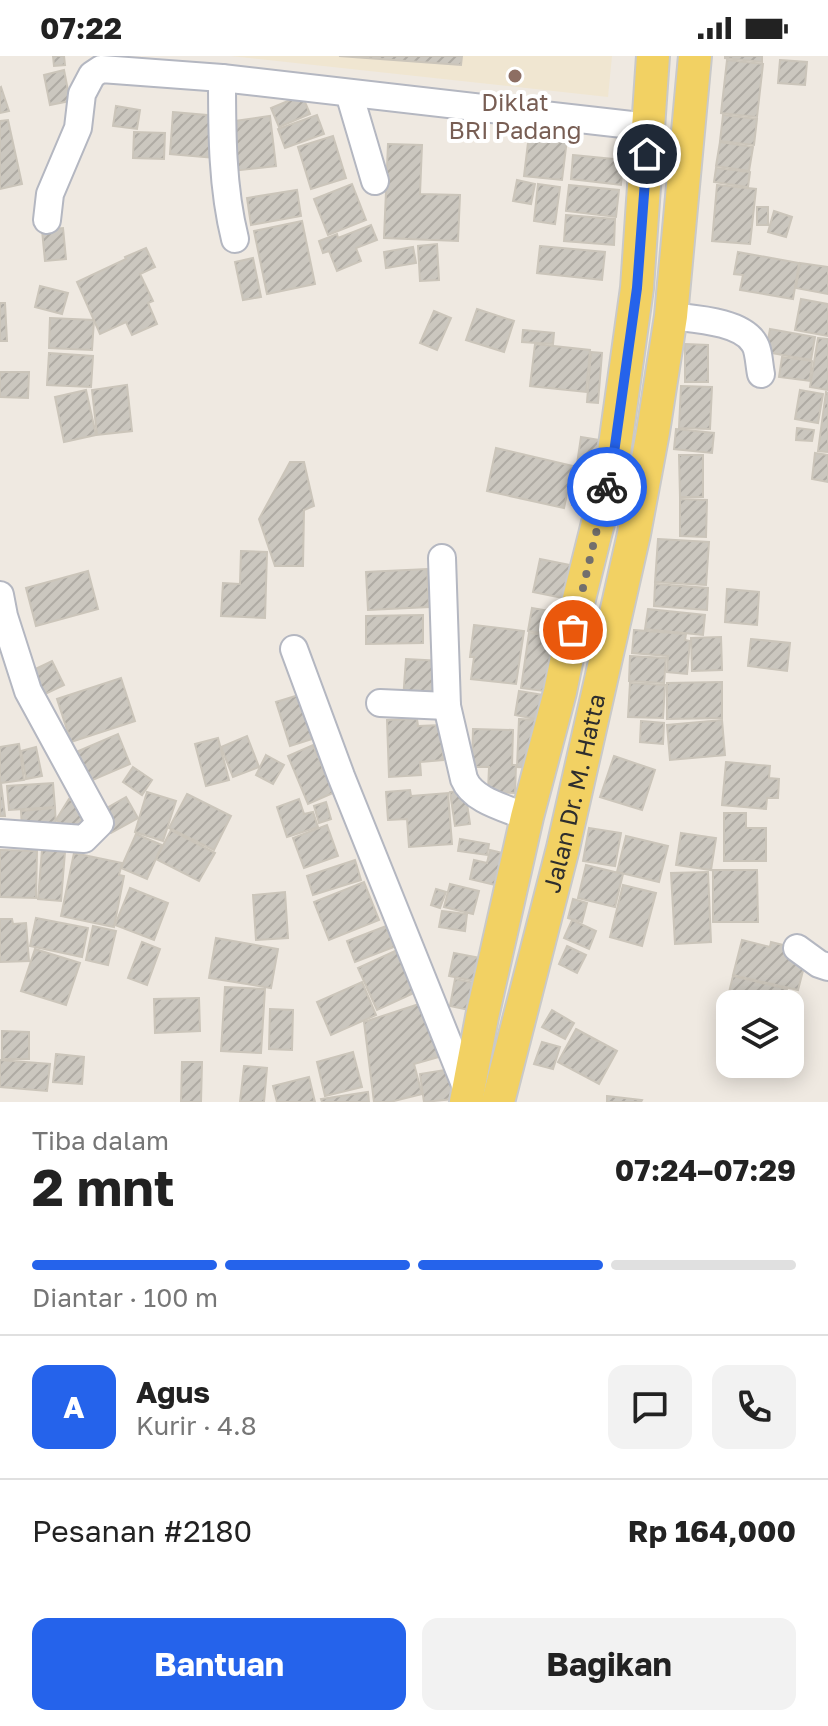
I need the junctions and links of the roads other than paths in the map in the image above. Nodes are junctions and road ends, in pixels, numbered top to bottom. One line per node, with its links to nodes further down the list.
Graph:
1 (653, 56): 5 (main road)
2 (695, 56): 10 (main road, Jalan Dr. M. Hatta)
3 (222, 78): 4 (street); 7 (street); 8 (street)
4 (349, 93): 5 (street); 6 (street)
5 (649, 127): 9 (main road, Jalan Dr. M. Hatta)
6 (375, 181)
7 (47, 220)
8 (235, 239)
9 (637, 288): 10 (main road); 17 (main road, Jalan Dr. M. Hatta)
10 (672, 304): 11 (street); 21 (main road, Jalan Dr. M. Hatta)
11 (761, 374)
12 (442, 558): 16 (street)
13 (0, 595): 18 (street)
14 (294, 649): 21 (street)
15 (380, 703): 16 (street)
16 (447, 706): 17 (street)
17 (527, 817): 21 (main road, Jalan Dr. M. Hatta)
18 (0, 833)
19 (797, 948): 20 (street)
20 (828, 967)
21 (484, 1094)

